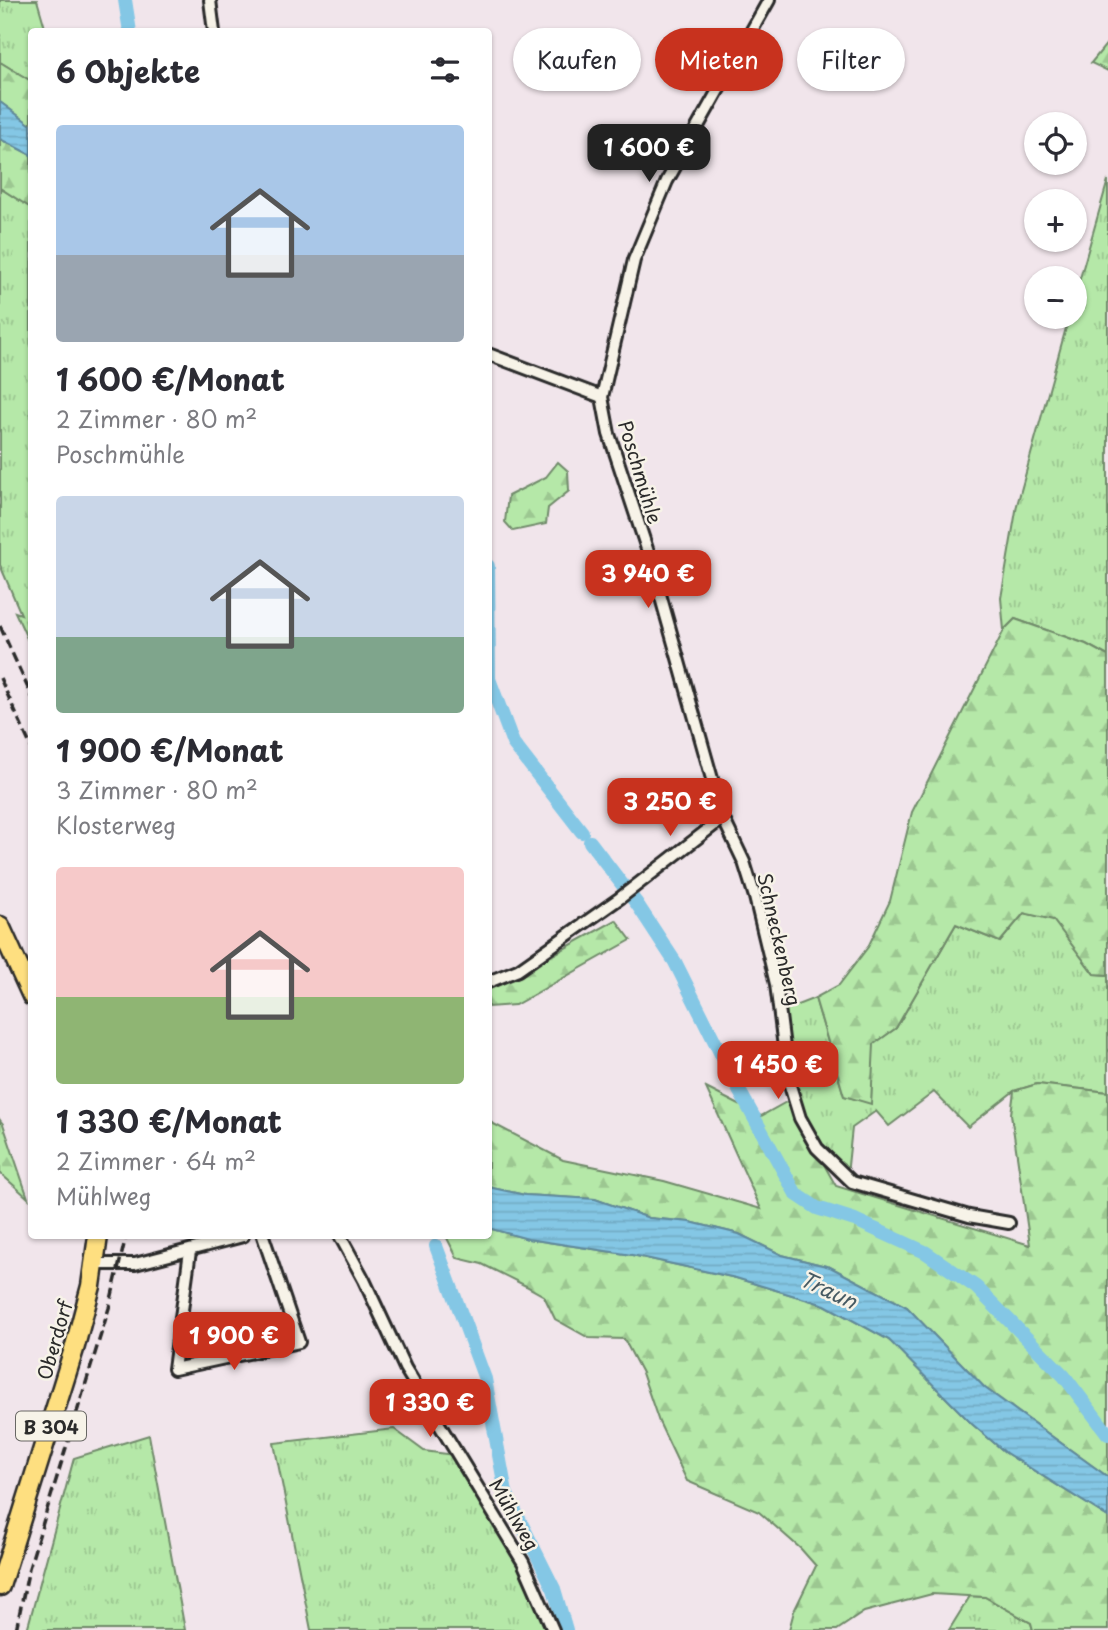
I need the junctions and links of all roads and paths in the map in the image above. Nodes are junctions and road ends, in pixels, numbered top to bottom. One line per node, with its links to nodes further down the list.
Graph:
1 (211, 0): 3 (street)
2 (769, 0): 5 (street, Poschmühle)
3 (214, 28)
4 (492, 356): 5 (street)
5 (602, 397): 6 (street, Poschmühle)
6 (723, 818): 8 (street); 10 (street, Schneckenberg)
7 (0, 926): 9 (main road)
8 (492, 980)
9 (28, 987)
10 (1009, 1223)
11 (98, 1239): 16 (main road, B 304)
12 (225, 1239): 15 (street)
13 (264, 1239): 15 (street)
14 (342, 1239): 18 (street, Mühlweg)
15 (190, 1251): 16 (street)
16 (95, 1264): 17 (main road, Oberdorf / B 304)
17 (0, 1586)
18 (553, 1630)

